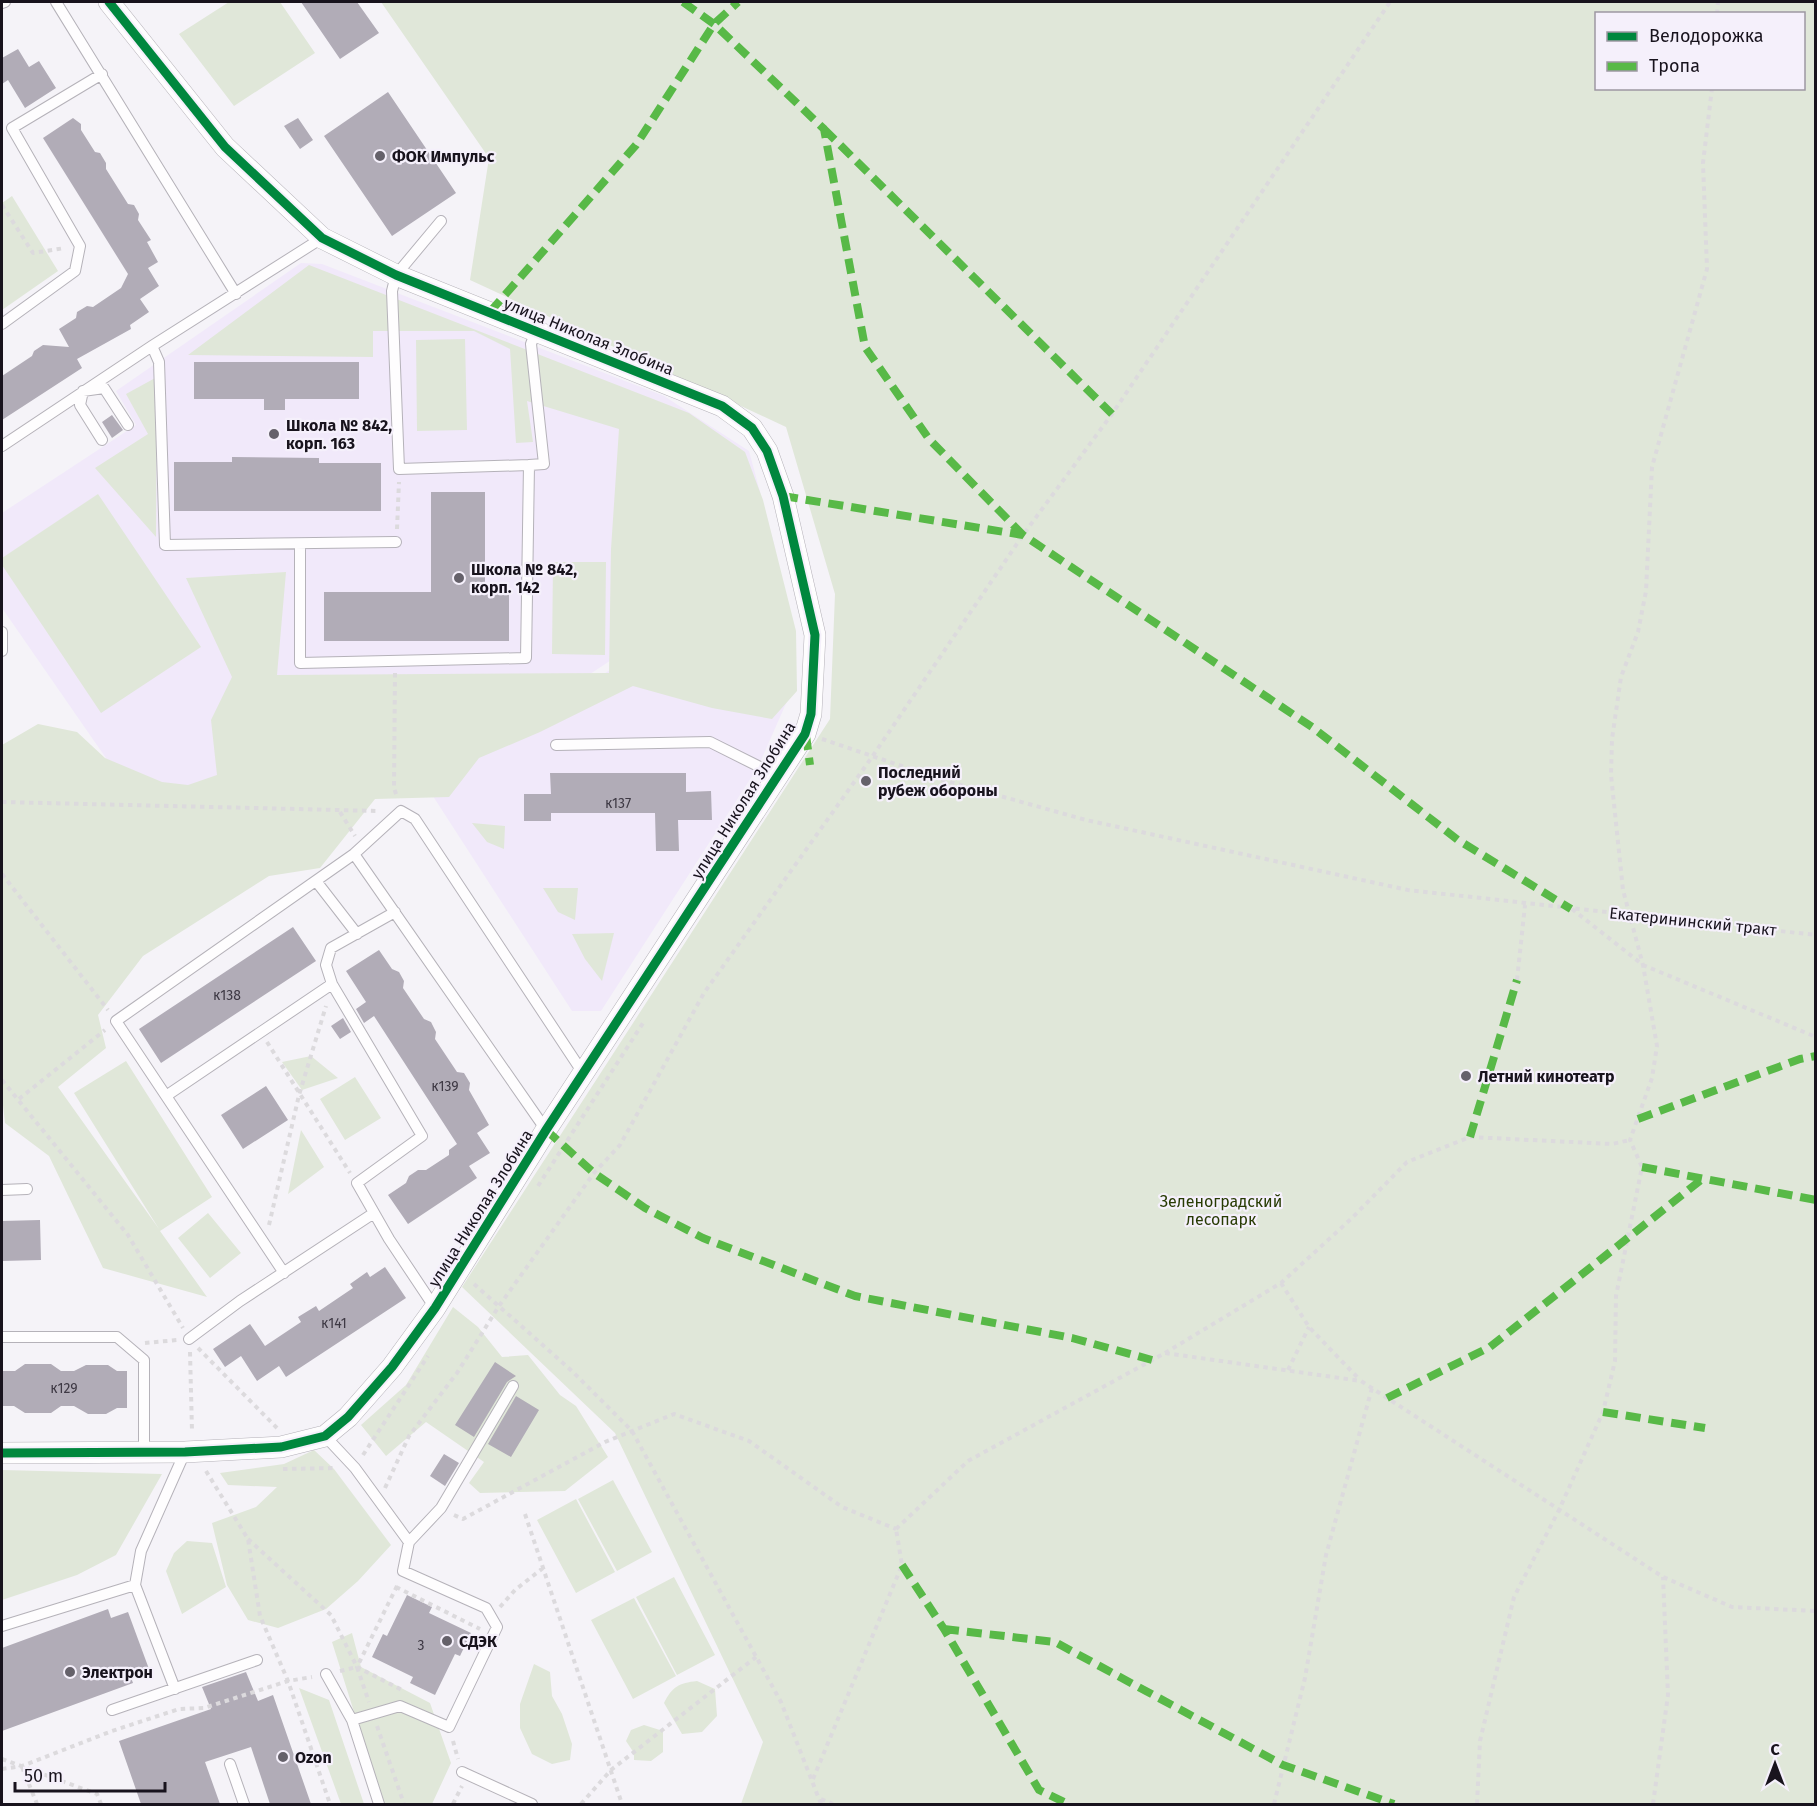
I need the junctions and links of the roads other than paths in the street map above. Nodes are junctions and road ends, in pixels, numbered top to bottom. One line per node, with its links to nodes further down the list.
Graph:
1 (56, 2): 3 (lane)
2 (110, 2): 5 (street, улица Николая Злобина)
3 (102, 74): 7 (lane); 8 (lane)
4 (441, 221): 6 (lane)
5 (322, 238): 6 (street, улица Николая Злобина); 7 (lane)
6 (396, 275): 9 (street, улица Николая Злобина); 15 (lane)
7 (236, 294): 10 (lane)
8 (2, 324)
9 (536, 331): 15 (lane); 21 (street, улица Николая Злобина)
10 (152, 346): 11 (lane); 17 (lane)
11 (83, 390): 12 (lane); 13 (lane); 14 (lane)
12 (128, 425)
13 (102, 440)
14 (2, 446)
15 (529, 465): 17 (lane)
16 (396, 542): 17 (lane)
17 (300, 544)
18 (2, 632): 19 (lane)
19 (2, 651)
20 (556, 745): 21 (lane)
21 (778, 776): 27 (street, улица Николая Злобина)
22 (357, 851): 23 (lane); 24 (lane); 27 (lane)
23 (316, 881): 25 (lane); 28 (lane)
24 (395, 912): 25 (lane); 29 (lane)
25 (357, 934): 26 (lane)
26 (332, 984): 28 (lane); 32 (lane)
27 (583, 1073): 29 (street, улица Николая Злобина)
28 (166, 1096): 33 (lane)
29 (546, 1130): 34 (street, улица Николая Злобина)
30 (27, 1189): 31 (lane)
31 (2, 1190)
32 (374, 1213): 33 (lane); 34 (lane)
33 (284, 1273): 36 (lane)
34 (435, 1308): 38 (street, улица Николая Злобина)
35 (2, 1337): 39 (lane)
36 (189, 1339)
37 (513, 1386): 42 (lane)
38 (325, 1436): 41 (street, улица Николая Злобина); 42 (lane)
39 (144, 1452): 40 (street, улица Николая Злобина); 41 (street, улица Николая Злобина)
40 (2, 1453)
41 (194, 1458): 43 (lane)
42 (410, 1542): 49 (lane)
43 (135, 1585): 44 (lane); 47 (lane)
44 (2, 1626)
45 (257, 1660): 47 (lane)
46 (326, 1674): 49 (lane)
47 (174, 1689): 48 (lane)
48 (112, 1710)
49 (352, 1720): 53 (lane)
50 (230, 1764): 52 (lane)
51 (462, 1772): 54 (lane)
52 (244, 1804)
53 (379, 1804)
54 (532, 1804)

